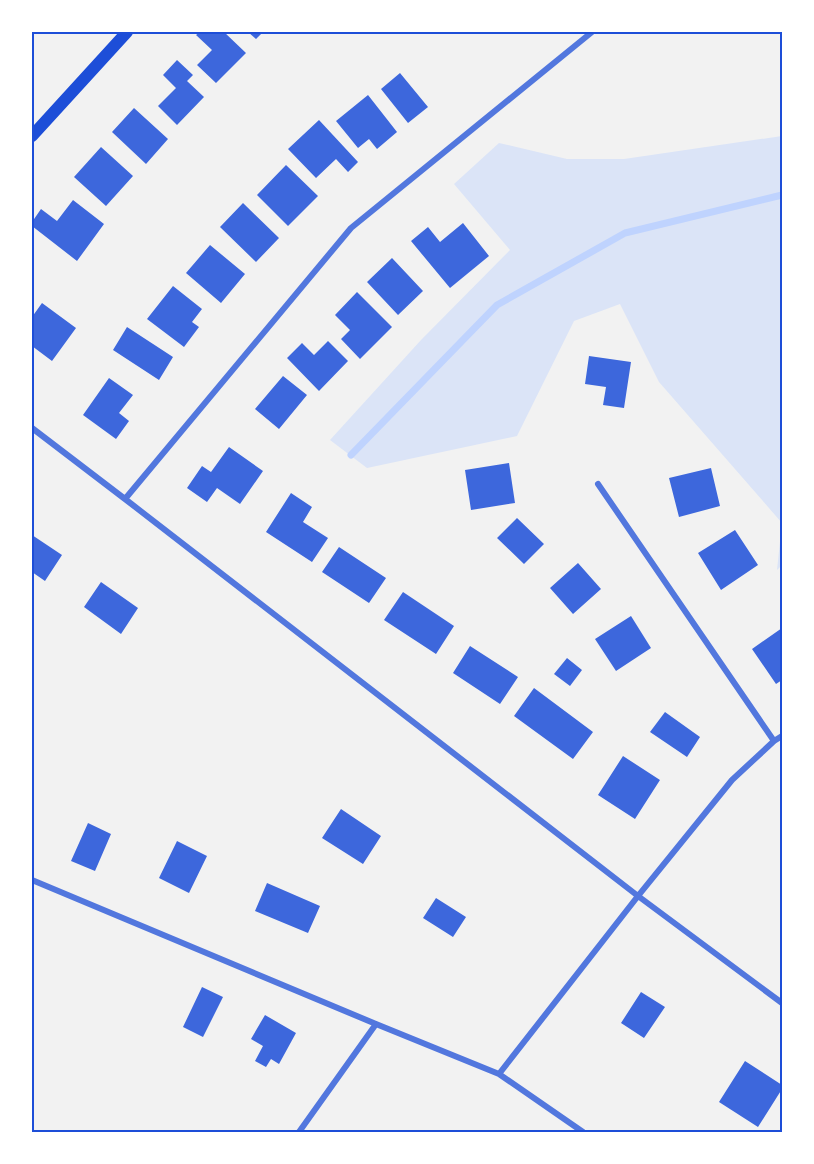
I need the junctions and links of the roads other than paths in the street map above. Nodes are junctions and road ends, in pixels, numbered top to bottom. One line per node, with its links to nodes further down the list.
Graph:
1 (127, 32): 3 (main road)
2 (592, 32): 6 (street)
3 (32, 136)
4 (32, 428): 6 (street)
5 (598, 484): 8 (street)
6 (125, 499): 10 (street)
7 (783, 736): 8 (street)
8 (774, 741): 10 (street)
9 (32, 880): 12 (street)
10 (638, 896): 11 (street); 13 (street)
11 (783, 1003)
12 (376, 1024): 13 (street); 14 (street)
13 (499, 1074): 15 (street)
14 (299, 1132)
15 (583, 1132)

